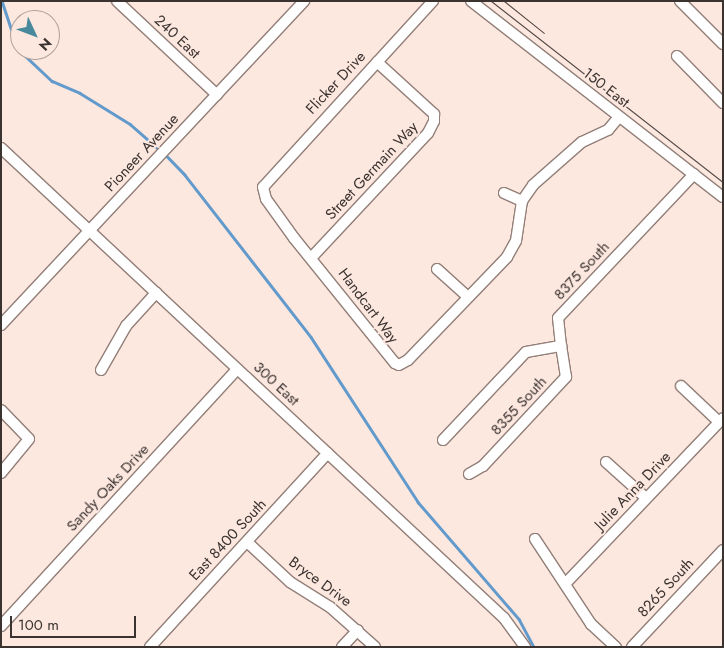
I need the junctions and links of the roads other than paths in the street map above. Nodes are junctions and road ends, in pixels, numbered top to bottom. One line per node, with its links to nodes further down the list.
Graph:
1 (117, 1): 9 (street, 240 East)
2 (304, 1): 9 (street, Pioneer Avenue)
3 (433, 1): 8 (street, Flicker Drive)
4 (471, 1): 11 (street, 150 East)
5 (680, 1): 6 (street)
6 (723, 44)
7 (677, 56): 10 (street)
8 (377, 62): 14 (street, Flicker Drive); 19 (street, Street Germain Way)
9 (217, 95): 18 (street, Pioneer Avenue)
10 (721, 97)
11 (619, 117): 13 (street, 150 East); 17 (street)
12 (3, 154): 18 (street, 300 East)
13 (694, 174): 16 (street, 150 East); 24 (street, 8375 South)
14 (263, 187): 19 (street, Handcart Way)
15 (504, 193): 17 (street)
16 (723, 197)
17 (522, 201): 22 (street, Handcart Way)
18 (90, 230): 21 (street, 300 East); 23 (street, Pioneer Avenue)
19 (312, 257): 22 (street, Handcart Way)
20 (437, 269): 22 (street)
21 (156, 292): 25 (street, 300 East); 26 (street)
22 (468, 297)
23 (1, 325)
24 (561, 346): 30 (street); 34 (street, 8355 South)
25 (237, 369): 31 (street, 300 East); 40 (street, Sandy Oaks Drive)
26 (101, 370)
27 (681, 386): 29 (street)
28 (1, 410): 33 (street)
29 (721, 420): 35 (street, Julie Anna Drive)
30 (443, 440)
31 (328, 453): 37 (street, East 8400 South); 45 (street, 300 East)
32 (606, 462): 35 (street)
33 (1, 473)
34 (469, 474)
35 (646, 498): 39 (street, Julie Anna Drive)
36 (535, 539): 39 (street)
37 (247, 542): 41 (street, Bryce Drive); 42 (street, East 8400 South)
38 (723, 550): 47 (street, 8265 South)
39 (565, 584): 46 (street)
40 (1, 626)
41 (358, 630): 43 (street); 44 (street, Bryce Drive)
42 (150, 647)
43 (342, 647)
44 (375, 647)
45 (525, 647)
46 (616, 647)
47 (632, 647)

